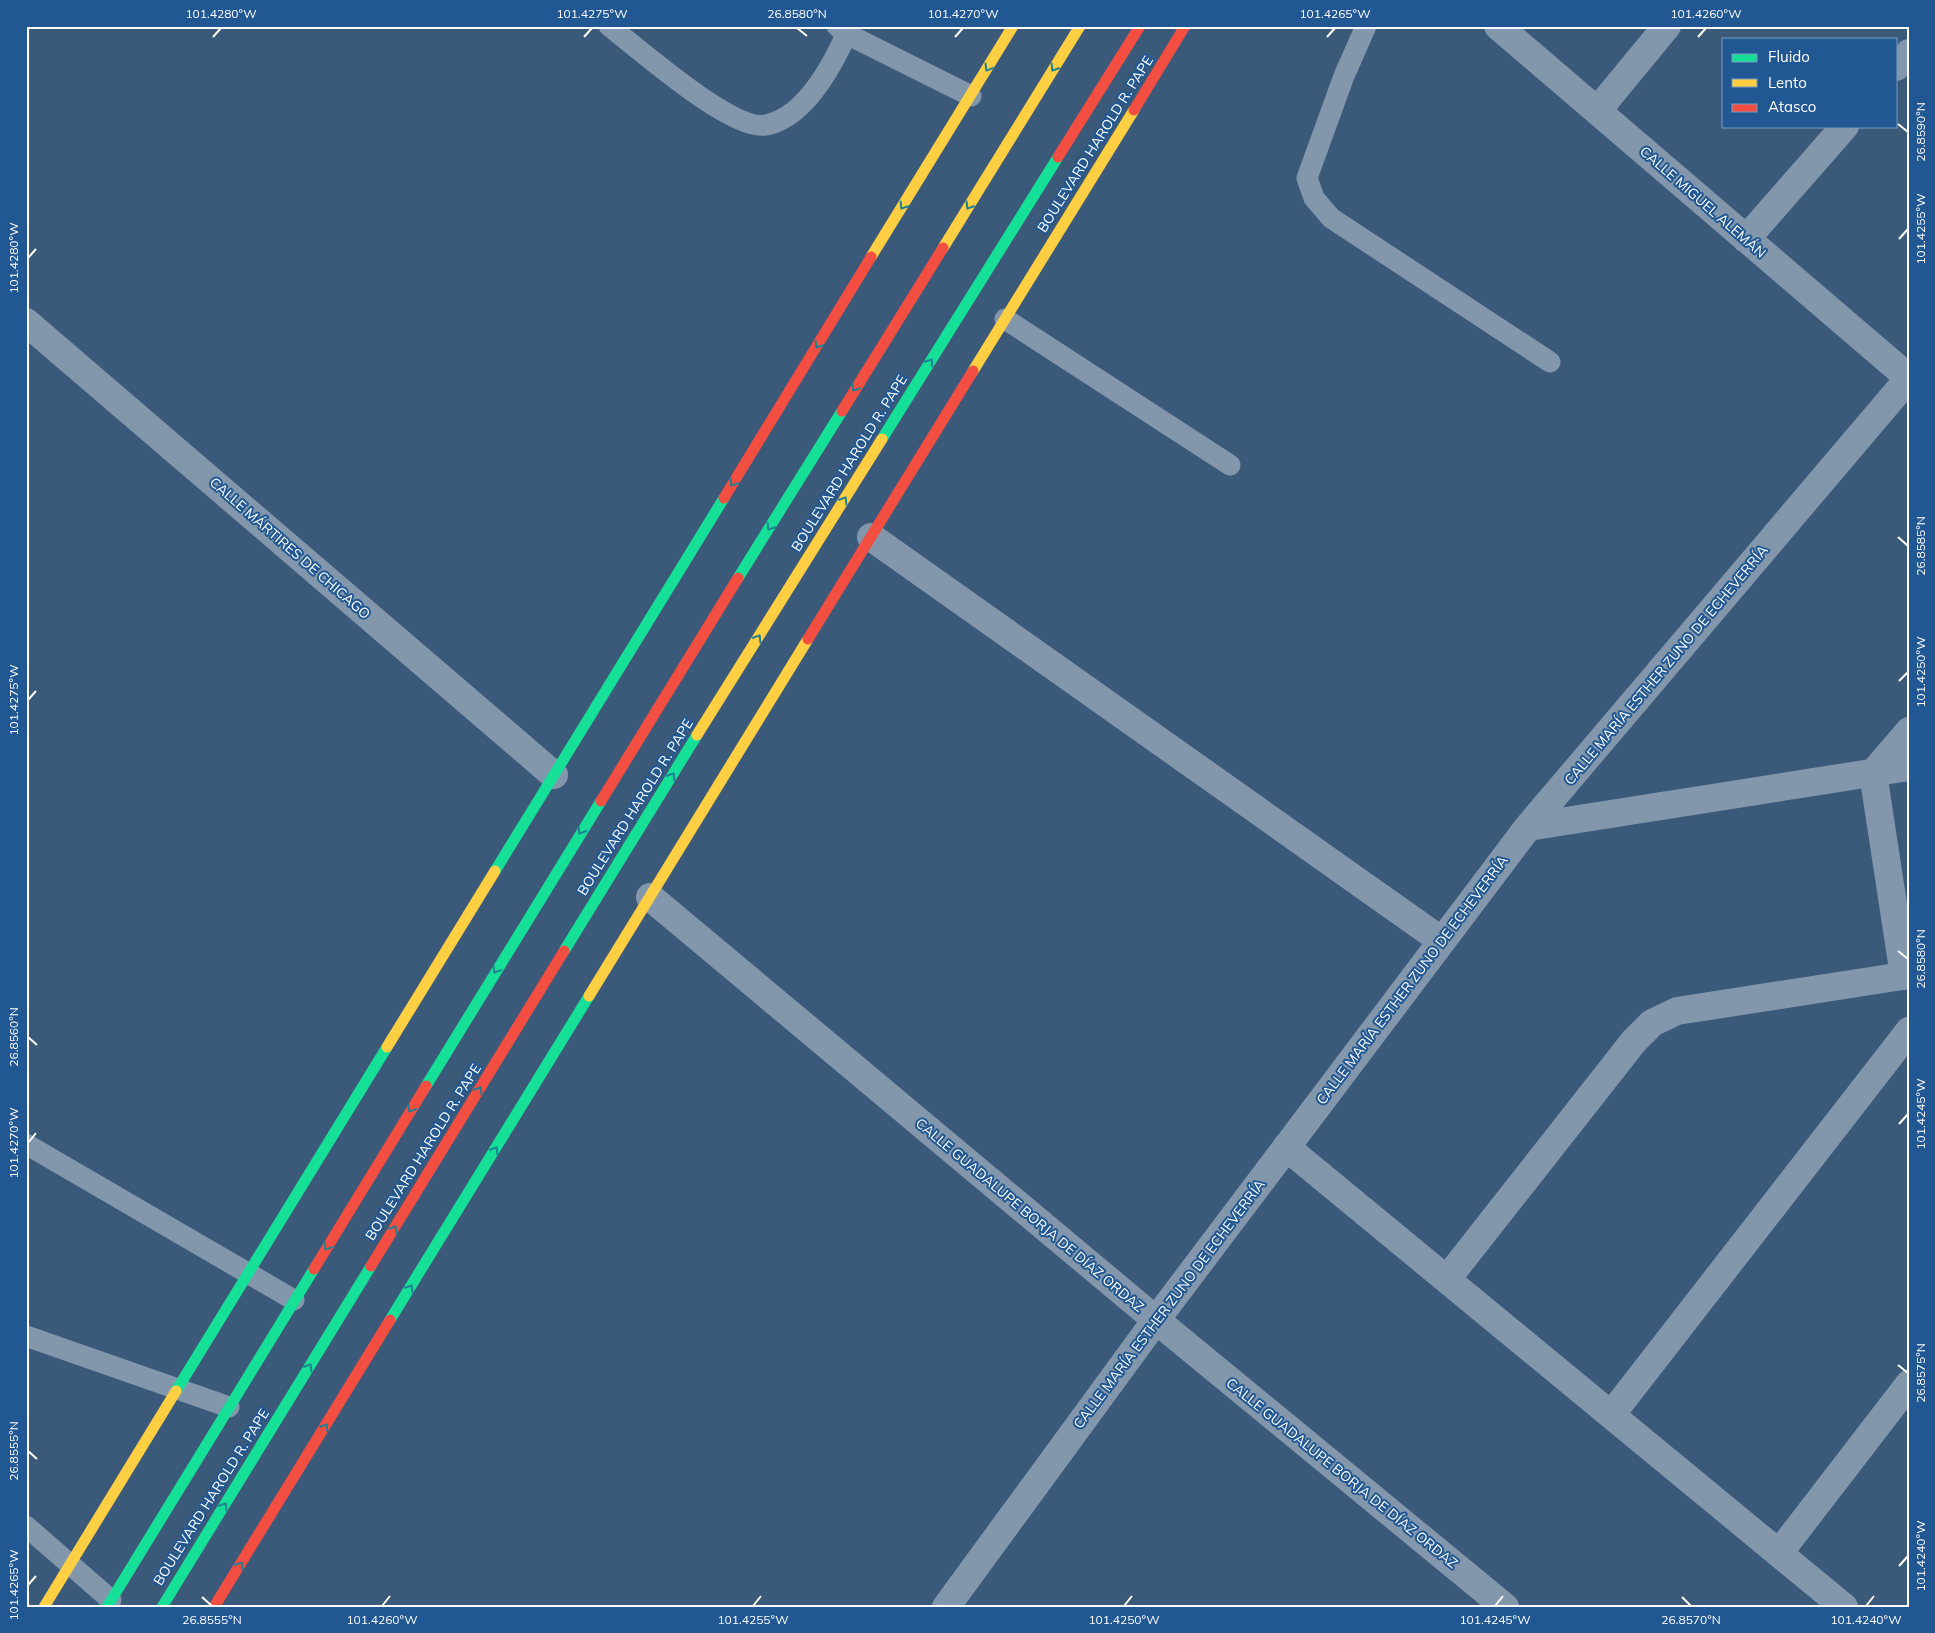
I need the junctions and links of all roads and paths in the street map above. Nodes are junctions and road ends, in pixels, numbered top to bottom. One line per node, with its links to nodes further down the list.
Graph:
1 (609, 26): 10 (lane)
2 (1013, 26): 14 (main road, one-way to 14)
3 (1080, 26): 37 (main road, one-way to 37)
4 (1140, 26): 50 (main road, BOULEVARD HAROLD R. PAPE, one-way to 4)
5 (1168, 26): 11 (main road)
6 (1185, 26): 11 (main road, BOULEVARD HAROLD R. PAPE)
7 (1366, 26): 20 (lane)
8 (1498, 26): 15 (street, CALLE MIGUEL ALEMÁN)
9 (1668, 26): 15 (street)
10 (845, 29): 14 (lane)
11 (1172, 48): 18 (main road, BOULEVARD HAROLD R. PAPE)
12 (1909, 53): 13 (street)
13 (1898, 65)
14 (971, 96): 27 (main road, one-way to 27)
15 (1597, 111): 17 (street, CALLE MIGUEL ALEMÁN)
16 (1843, 128): 17 (street)
17 (1746, 239): 21 (street, CALLE MIGUEL ALEMÁN)
18 (1005, 319): 22 (lane); 23 (main road, BOULEVARD HAROLD R. PAPE)
19 (26, 322): 27 (street, CALLE MÁRTIRES DE CHICAGO)
20 (1550, 362)
21 (1909, 378): 28 (street, CALLE MARÍA ESTHER ZUNO DE ECHEVERRÍA)
22 (1230, 465)
23 (872, 537): 29 (main road, BOULEVARD HAROLD R. PAPE); 30 (street)
24 (1909, 731): 26 (street)
25 (1909, 767): 26 (street)
26 (1873, 773): 28 (street); 31 (street)
27 (554, 775): 35 (main road)
28 (1528, 827): 30 (street, CALLE MARÍA ESTHER ZUNO DE ECHEVERRÍA)
29 (650, 897): 38 (street, CALLE GUADALUPE BORJA DE DÍAZ ORDAZ); 51 (main road, BOULEVARD HAROLD R. PAPE, one-way to 29)
30 (1442, 941): 34 (street, CALLE MARÍA ESTHER ZUNO DE ECHEVERRÍA)
31 (1906, 976): 36 (street)
32 (1909, 1031): 43 (street)
33 (26, 1144): 35 (lane)
34 (1286, 1147): 36 (street); 38 (street, CALLE MARÍA ESTHER ZUNO DE ECHEVERRÍA)
35 (248, 1273): 37 (lane); 41 (main road)
36 (1447, 1280): 43 (street)
37 (294, 1300): 42 (main road)
38 (1156, 1320): 47 (street, CALLE GUADALUPE BORJA DE DÍAZ ORDAZ); 52 (street, CALLE MARÍA ESTHER ZUNO DE ECHEVERRÍA)
39 (26, 1336): 41 (lane)
40 (1909, 1384): 45 (street)
41 (177, 1389): 42 (lane); 46 (main road)
42 (229, 1407): 48 (main road)
43 (1611, 1415): 45 (street)
44 (26, 1526): 46 (lane)
45 (1779, 1553): 53 (street)
46 (70, 1564): 48 (lane); 49 (main road)
47 (1492, 1603)
48 (109, 1604)
49 (44, 1607)
50 (162, 1607)
51 (214, 1607)
52 (946, 1607)
53 (1844, 1607)

